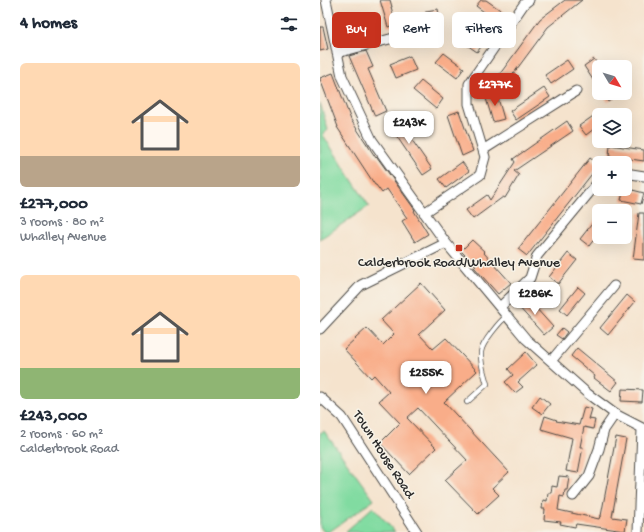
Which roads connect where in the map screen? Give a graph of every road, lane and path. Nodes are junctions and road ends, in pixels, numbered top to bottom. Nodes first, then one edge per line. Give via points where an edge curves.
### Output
1 (326, 0) edge
2 (528, 0) edge
3 (389, 39) edge
4 (337, 53) junction
5 (576, 91) dead end
6 (483, 150) junction
7 (632, 174) edge
8 (644, 176) edge
9 (592, 189) edge
10 (424, 212) junction
11 (446, 243) junction
12 (614, 286) dead end
13 (500, 307) junction
14 (507, 316) junction
15 (320, 329) edge
16 (552, 361) junction
17 (320, 397) edge
18 (467, 402) dead end
19 (615, 414) junction
20 (644, 429) edge
21 (573, 496) dead end
22 (417, 532) edge
23 (638, 532) edge

1 - 4 street
2 - 6 street via 469,84 469,104
3 - 4 street
4 - 10 street via 342,76 372,140
5 - 6 street
6 - 10 street via 485,156 480,174
7 - 8 street
9 - 13 street via 537,256 530,278
10 - 11 street
11 - 13 street
11 - 15 street via 361,285
12 - 16 street
13 - 14 street
14 - 16 street via 526,339
14 - 18 lane via 496,327 481,351 487,384
16 - 19 street via 588,394
17 - 22 street, Town House Road via 342,417
19 - 20 street
19 - 21 street via 604,430 589,476
20 - 23 street

